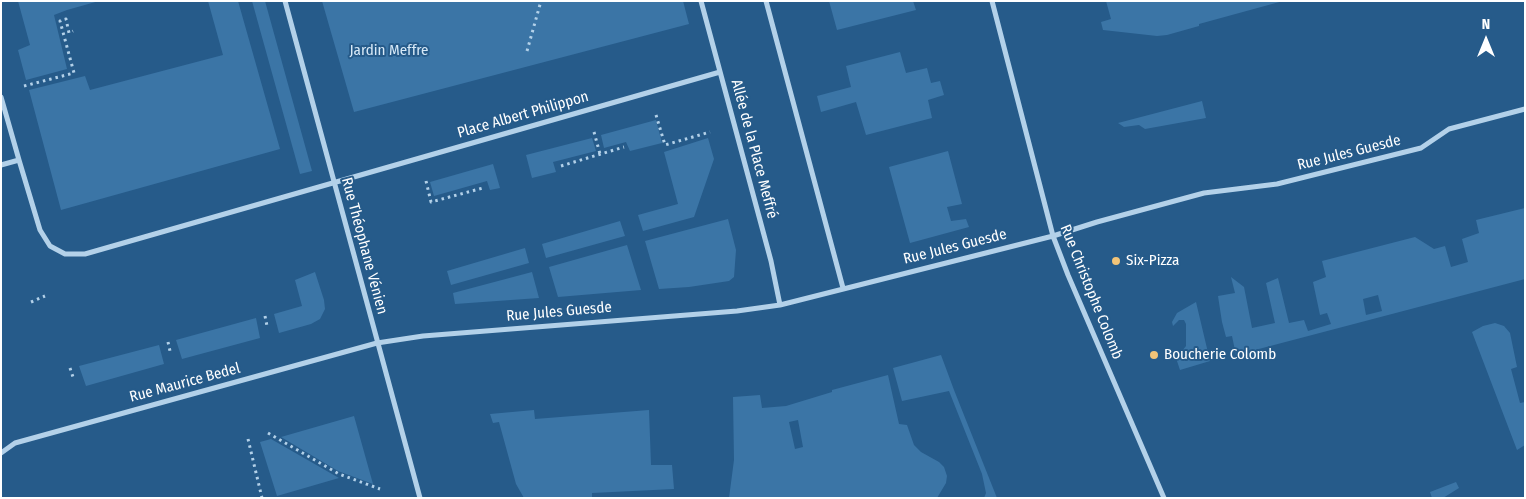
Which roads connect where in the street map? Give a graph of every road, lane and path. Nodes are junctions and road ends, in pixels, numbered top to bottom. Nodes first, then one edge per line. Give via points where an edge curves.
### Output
1 (284, 1) edge
2 (541, 1) edge
3 (701, 1) edge
4 (766, 1) edge
5 (992, 1) edge
6 (73, 31) dead end
7 (527, 52) dead end
8 (720, 72) junction
9 (24, 86) dead end
10 (1, 97) edge
11 (1525, 109) edge
12 (656, 114) dead end
13 (594, 132) dead end
14 (710, 132) dead end
15 (624, 147) dead end
16 (600, 154) junction
17 (19, 160) junction
18 (1, 165) edge
19 (560, 166) dead end
20 (425, 180) dead end
21 (334, 182) junction
22 (483, 188) dead end
23 (1054, 236) junction
24 (843, 288) junction
25 (45, 296) dead end
26 (31, 302) dead end
27 (780, 305) junction
28 (265, 316) dead end
29 (267, 326) dead end
30 (168, 342) dead end
31 (378, 343) junction
32 (170, 352) dead end
33 (70, 368) dead end
34 (73, 377) dead end
35 (268, 433) dead end
36 (248, 439) dead end
37 (1, 454) edge
38 (380, 490) dead end
39 (262, 498) edge
40 (420, 498) edge
41 (1164, 498) edge

1 - 21 street, Rue Théophane Vénien
2 - 7 path
3 - 8 street, Allée de la Place Meffré
4 - 24 street
5 - 23 street, Rue Christophe Colomb
6 - 9 path via 69,33 66,19 60,21 74,73
8 - 21 street, Place Albert Philippon
8 - 27 street, Allée de la Place Meffré
10 - 17 street, Place Albert Philippon
11 - 23 street, Rue Jules Guesde via 1449,129 1420,148 1277,184 1204,193
12 - 14 path via 665,145
13 - 16 path
15 - 16 path
16 - 19 path
17 - 18 street
17 - 21 street, Place Albert Philippon via 40,230 50,246 64,254 85,254
20 - 22 path via 431,202
21 - 31 street, Rue Théophane Vénien
23 - 24 street, Rue Jules Guesde
23 - 41 street, Rue Christophe Colomb
24 - 27 street, Rue Jules Guesde
25 - 26 path
27 - 31 street, Rue Jules Guesde via 423,336
28 - 29 path
30 - 32 path
31 - 37 street, Rue Maurice Bedel via 15,443
31 - 40 street, Rue Théophane Vénien
33 - 34 path
35 - 38 path via 339,474
36 - 39 path

